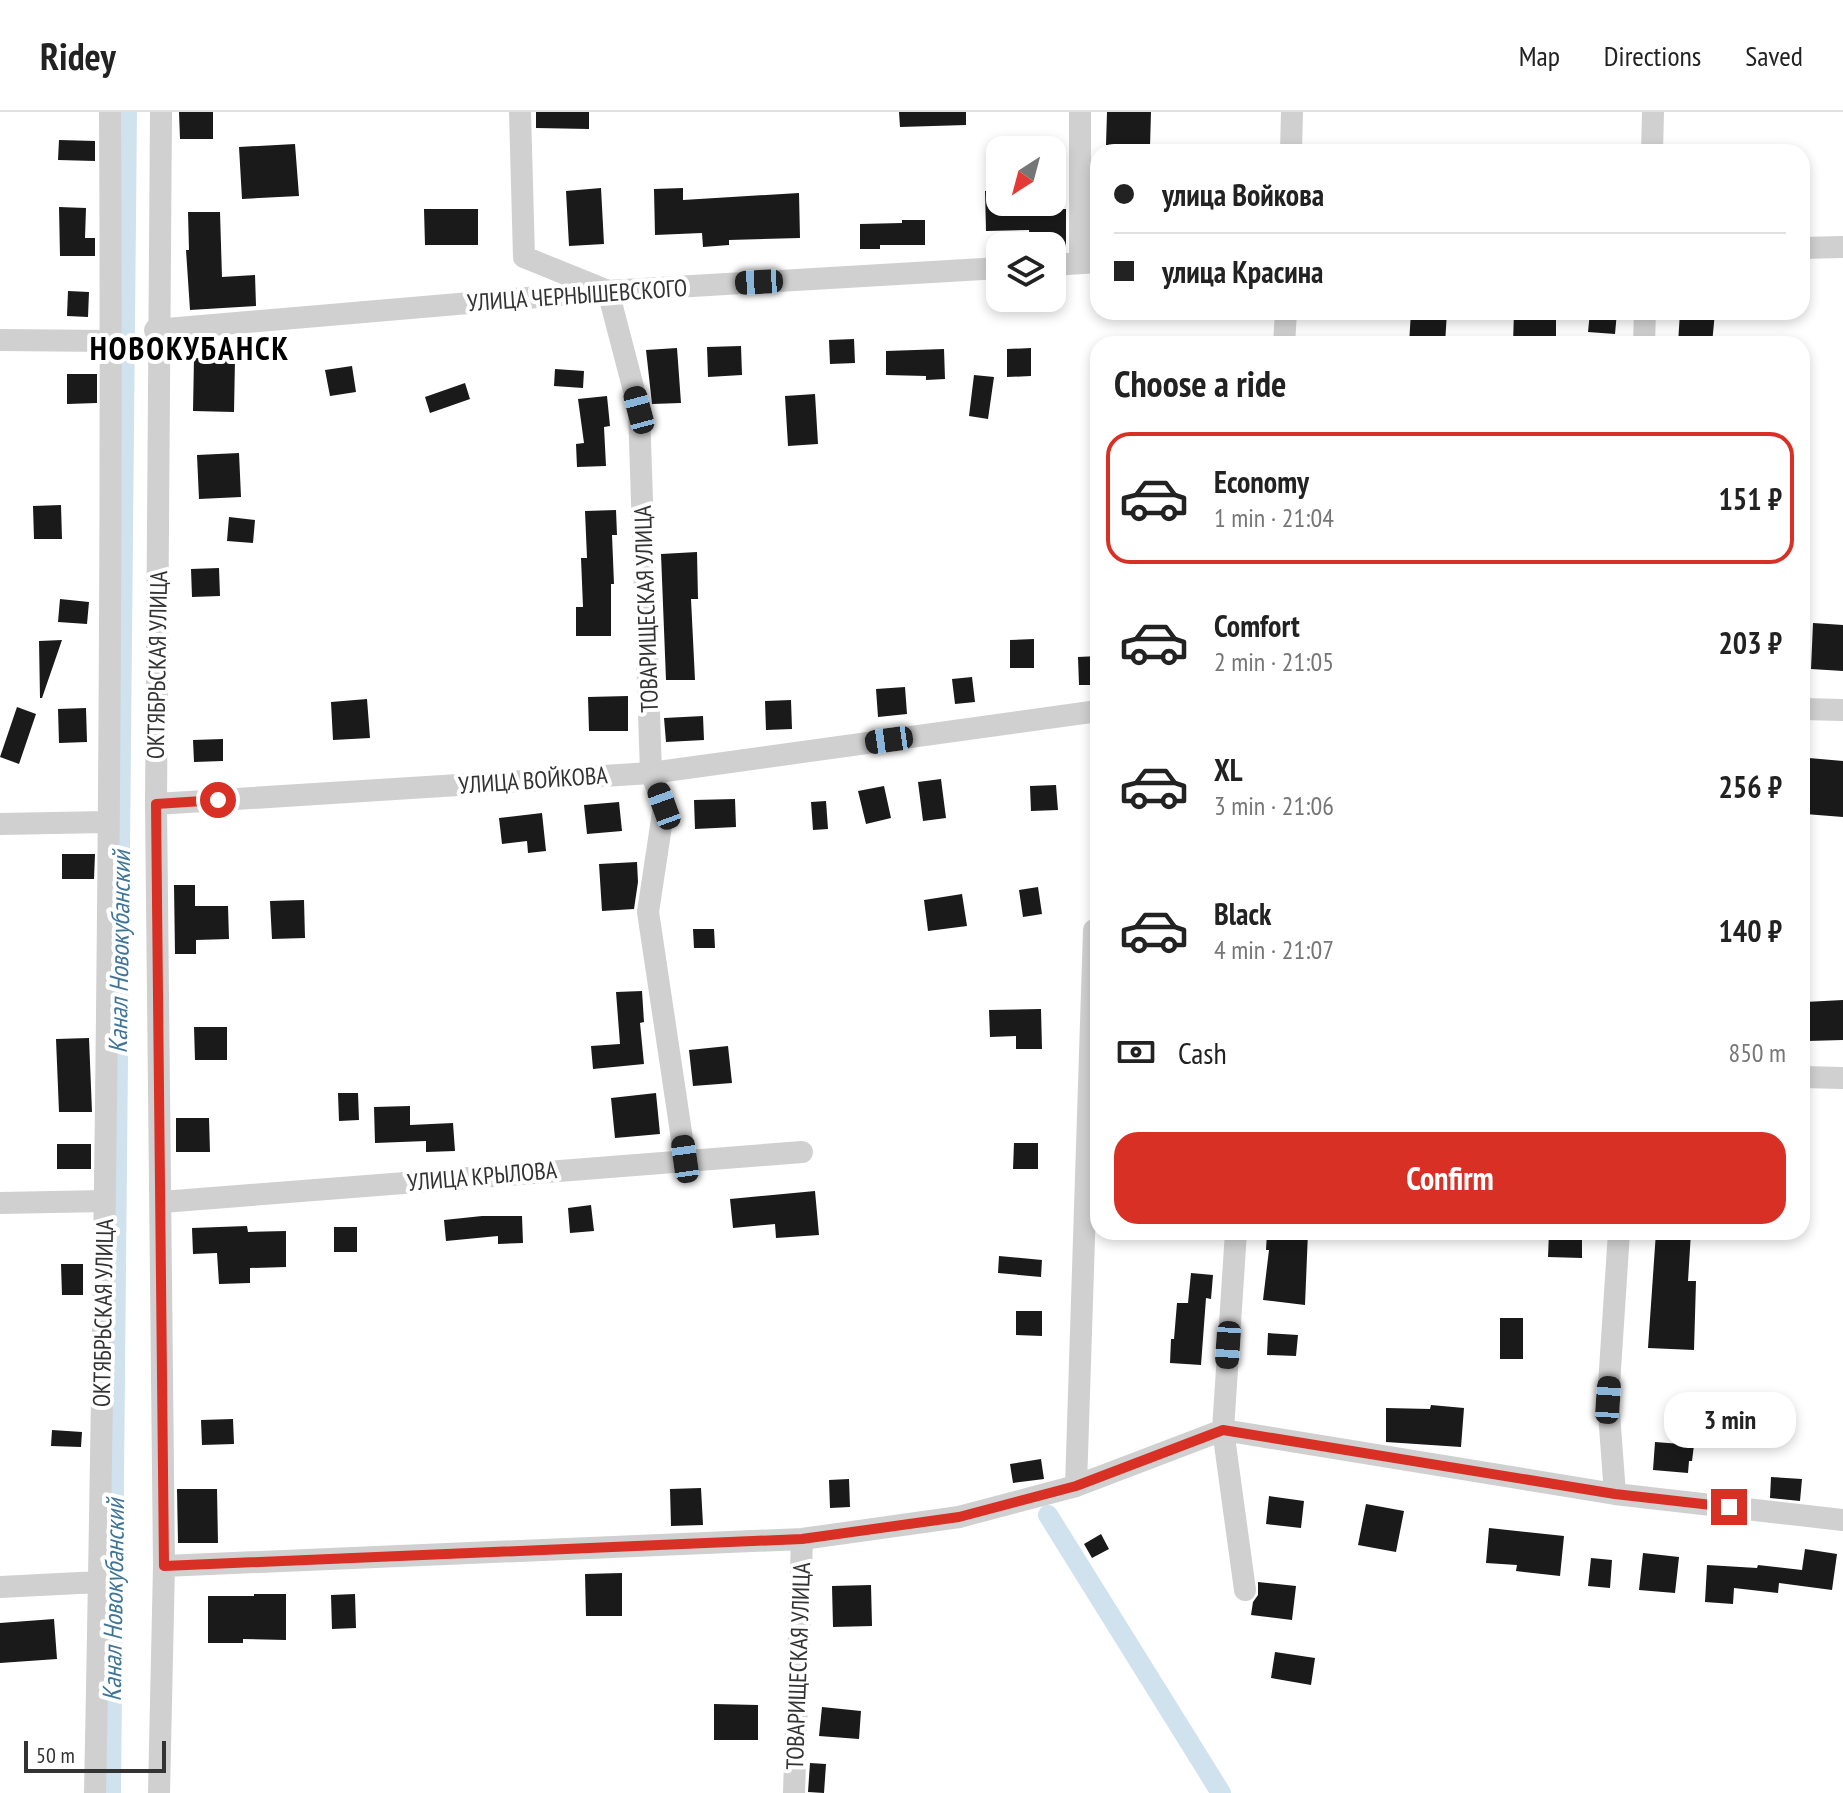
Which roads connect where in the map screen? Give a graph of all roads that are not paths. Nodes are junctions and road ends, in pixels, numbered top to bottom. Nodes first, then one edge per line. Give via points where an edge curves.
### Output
1 (110, 112) edge
2 (161, 112) edge
3 (520, 112) edge
4 (1080, 112) edge
5 (1292, 112) edge
6 (1653, 112) edge
7 (1291, 144) edge
8 (1652, 144) edge
9 (1843, 247) edge
10 (1810, 248) edge
11 (1089, 263) edge
12 (1066, 264) edge
13 (986, 269) edge
14 (608, 291) junction
15 (158, 329) junction
16 (0, 340) edge
17 (111, 341) junction
18 (1810, 709) edge
19 (1843, 710) edge
20 (1090, 712) edge
21 (651, 773) junction
22 (156, 804) junction
23 (107, 822) junction
24 (0, 824) edge
25 (1090, 1054) edge
26 (1810, 1077) edge
27 (1843, 1078) edge
28 (802, 1152) dead end
29 (685, 1159) junction
30 (105, 1201) junction
31 (162, 1202) junction
32 (0, 1203) edge
33 (1235, 1240) edge
34 (1618, 1240) edge
35 (1223, 1430) junction
36 (1076, 1486) junction
37 (1615, 1494) junction
38 (1843, 1520) edge
39 (802, 1539) junction
40 (164, 1566) junction
41 (99, 1582) junction
42 (0, 1587) edge
43 (1245, 1590) dead end
44 (95, 1793) edge
45 (159, 1793) edge
46 (794, 1793) edge

1 - 17 street, ОКТЯБРЬСКАЯ УЛИЦА
2 - 15 street, ОКТЯБРЬСКАЯ УЛИЦА
3 - 14 street via 524,257
4 - 11 street
5 - 7 street
6 - 8 street
9 - 10 street
11 - 12 street
13 - 14 street, УЛИЦА ЧЕРНЫШЕВСКОГО
14 - 15 street, УЛИЦА ЧЕРНЫШЕВСКОГО
14 - 21 street, ТОВАРИЩЕСКАЯ УЛИЦА via 639,410
15 - 22 street, ОКТЯБРЬСКАЯ УЛИЦА
16 - 17 street
17 - 23 street, ОКТЯБРЬСКАЯ УЛИЦА
18 - 19 street
20 - 21 street, УЛИЦА ВОЙКОВА
21 - 22 street, УЛИЦА ВОЙКОВА
21 - 29 street, ТОВАРИЩЕСКАЯ УЛИЦА via 664,806 648,912
22 - 31 street, ОКТЯБРЬСКАЯ УЛИЦА
23 - 24 street
23 - 30 street, ОКТЯБРЬСКАЯ УЛИЦА
25 - 36 street
26 - 27 street
28 - 29 street, УЛИЦА КРЫЛОВА
29 - 31 street, УЛИЦА КРЫЛОВА
30 - 32 street
30 - 41 street, ОКТЯБРЬСКАЯ УЛИЦА
31 - 40 street, ОКТЯБРЬСКАЯ УЛИЦА
33 - 35 street
34 - 37 street via 1608,1400
35 - 36 street
35 - 37 street
35 - 43 street
36 - 39 street via 959,1517
37 - 38 street
39 - 40 street
39 - 46 street, ТОВАРИЩЕСКАЯ УЛИЦА
40 - 45 street, ОКТЯБРЬСКАЯ УЛИЦА
41 - 42 street
41 - 44 street, ОКТЯБРЬСКАЯ УЛИЦА

